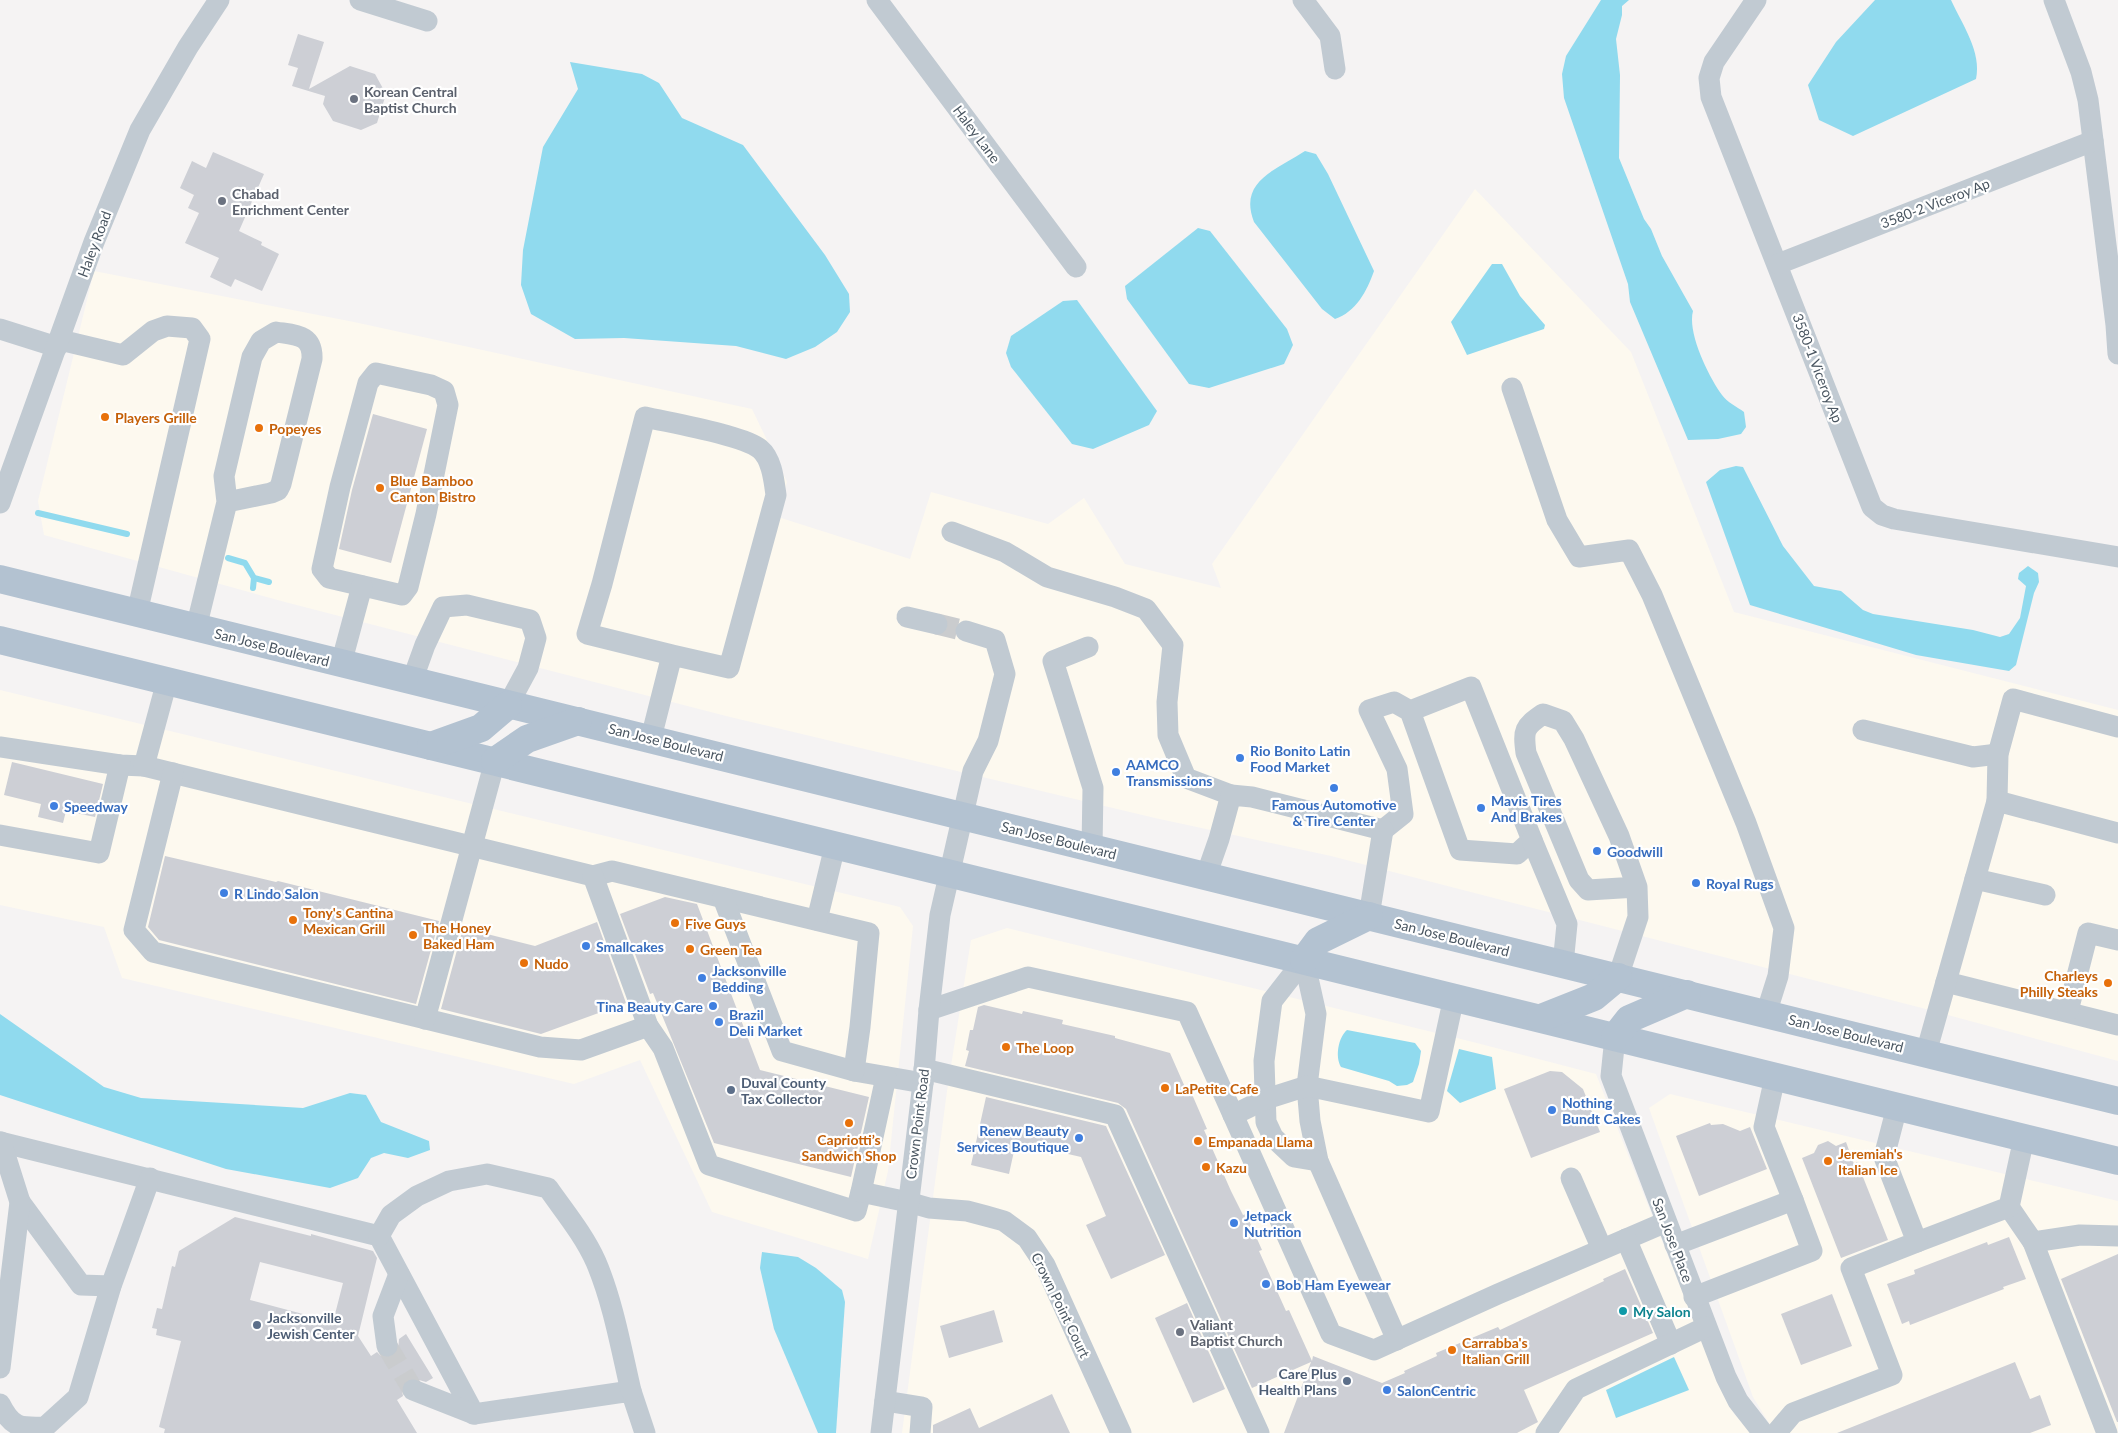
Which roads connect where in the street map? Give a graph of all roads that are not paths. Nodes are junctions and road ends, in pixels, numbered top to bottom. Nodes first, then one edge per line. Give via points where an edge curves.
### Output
1 (219, 0) edge
2 (360, 0) edge
3 (877, 0) edge
4 (1303, 0) edge
5 (1756, 0) edge
6 (2054, 0) edge
7 (427, 20) dead end
8 (1335, 69) dead end
9 (2093, 141) junction
10 (1778, 264) junction
11 (1076, 267) dead end
12 (0, 329) edge
13 (59, 344) junction
14 (2118, 354) edge
15 (1512, 388) dead end
16 (226, 502) junction
17 (0, 503) edge
18 (952, 532) dead end
19 (2118, 557) edge
20 (0, 579) edge
21 (362, 586) junction
22 (137, 613) junction
23 (907, 616) dead end
24 (937, 624) tunnel mouth
25 (196, 628) junction
26 (966, 631) tunnel mouth
27 (0, 640) edge
28 (1088, 647) dead end
29 (672, 655) junction
30 (341, 664) junction
31 (166, 681) junction
32 (412, 681) junction
33 (508, 705) junction
34 (1410, 711) junction
35 (578, 721) junction
36 (2118, 727) edge
37 (1862, 730) dead end
38 (652, 738) junction
39 (431, 746) junction
40 (0, 748) edge
41 (1998, 754) junction
42 (495, 761) junction
43 (120, 765) junction
44 (144, 766) junction
45 (173, 773) junction
46 (1231, 795) junction
47 (1996, 801) junction
48 (962, 816) junction
49 (1384, 830) junction
50 (2118, 833) edge
51 (0, 835) edge
52 (1532, 840) junction
53 (835, 846) junction
54 (471, 847) junction
55 (1092, 848) junction
56 (950, 874) junction
57 (593, 876) junction
58 (1206, 876) junction
59 (1976, 879) junction
60 (1637, 887) junction
61 (2045, 895) dead end
62 (723, 898) junction
63 (1369, 916) junction
64 (817, 920) junction
65 (2118, 940) edge
66 (1304, 960) junction
67 (1563, 964) junction
68 (1618, 977) junction
69 (1946, 982) junction
70 (1687, 994) junction
71 (1454, 997) junction
72 (929, 1010) junction
73 (2068, 1011) junction
74 (1766, 1014) junction
75 (1541, 1018) junction
76 (426, 1019) junction
77 (2118, 1025) edge
78 (648, 1026) junction
79 (1615, 1037) junction
80 (1926, 1053) junction
81 (854, 1071) junction
82 (923, 1076) junction
83 (886, 1077) junction
84 (1775, 1077) junction
85 (1307, 1086) junction
86 (1266, 1099) junction
87 (2118, 1101) edge
88 (1897, 1107) junction
89 (1233, 1115) junction
90 (2024, 1138) junction
91 (1, 1142) edge
92 (1318, 1161) junction
93 (2118, 1161) edge
94 (150, 1178) junction
95 (1571, 1178) dead end
96 (861, 1192) junction
97 (1792, 1200) junction
98 (20, 1202) junction
99 (908, 1202) junction
100 (2009, 1206) junction
101 (1666, 1222) junction
102 (379, 1236) junction
103 (2118, 1236) edge
104 (1626, 1240) junction
105 (1917, 1242) junction
106 (2033, 1242) junction
107 (1675, 1245) junction
108 (1602, 1250) junction
109 (399, 1274) junction
110 (111, 1286) junction
111 (1694, 1297) junction
112 (1706, 1327) junction
113 (1397, 1340) junction
114 (1671, 1344) junction
115 (387, 1346) tunnel mouth
116 (0, 1368) edge
117 (413, 1390) tunnel mouth
118 (631, 1391) junction
119 (885, 1401) junction
120 (0, 1404) edge
121 (474, 1414) junction
122 (645, 1433) edge
123 (882, 1433) edge
124 (920, 1433) edge
125 (1121, 1433) edge
126 (1259, 1433) edge
127 (1546, 1433) edge
128 (1763, 1433) edge
129 (1776, 1433) edge
130 (2107, 1433) edge

1 - 13 street, Haley Road via 140,130 94,242
2 - 7 street
3 - 11 street, Haley Lane
4 - 8 street via 1330,36
5 - 10 street, 3580-1 Viceroy Ap via 1714,62 1709,78 1711,97
6 - 9 street via 2081,72
9 - 10 street, 3580-2 Viceroy Ap
9 - 14 street
10 - 19 street, 3580-1 Viceroy Ap via 1872,506 1882,515
12 - 13 street
13 - 17 street, Haley Road
13 - 22 street via 123,355 153,331 167,326 192,328 200,339
15 - 74 street via 1556,520 1579,558 1629,550 1652,595 1746,823 1784,928 1778,976
16 - 16 street via 271,493 281,484 312,359 312,350 301,336 276,332 256,348 224,476
16 - 25 street
18 - 46 street via 1005,552 1047,577 1146,609 1173,645 1167,702 1168,735 1186,778
20 - 22 main road, San Jose Boulevard
21 - 21 street via 402,595 408,587 448,404 444,391 431,385 376,373 368,382 322,569 330,578
21 - 30 street
22 - 25 main road, San Jose Boulevard
23 - 24 street
25 - 30 main road, San Jose Boulevard
26 - 48 street, Crown Point Road via 995,640 1005,674 988,742 973,771
27 - 31 main road
28 - 55 street via 1053,661 1093,788
29 - 29 street via 729,668 776,495 773,472 761,450 738,439 645,417 587,634
29 - 38 street
30 - 32 main road, San Jose Boulevard
31 - 39 main road
31 - 44 street
32 - 33 main road, San Jose Boulevard
32 - 33 street via 443,607 467,605 530,620 536,638 528,668
33 - 35 main road, San Jose Boulevard
33 - 39 main road via 481,728
34 - 49 street via 1394,702 1369,710 1396,769 1403,814
34 - 52 street via 1460,850 1517,854
34 - 52 street via 1471,687
35 - 38 main road, San Jose Boulevard
35 - 42 main road via 527,740
36 - 41 street via 2013,699
37 - 41 street via 1973,757
38 - 48 main road, San Jose Boulevard
39 - 42 main road
40 - 43 street
41 - 47 street
42 - 53 main road
42 - 54 street
43 - 44 street
43 - 51 street via 99,853
44 - 45 street
45 - 54 street
45 - 76 street via 134,930 153,952
46 - 49 street via 1252,797
46 - 58 street
47 - 50 street
47 - 59 street
48 - 55 main road, San Jose Boulevard
48 - 56 street, Crown Point Road
49 - 63 street
52 - 67 street via 1567,924
53 - 56 main road
53 - 64 street
54 - 57 street
54 - 76 street
55 - 58 main road, San Jose Boulevard
56 - 66 main road
56 - 72 street, Crown Point Road via 940,915
57 - 62 street via 612,870
57 - 78 street
58 - 63 main road, San Jose Boulevard
59 - 61 street
59 - 69 street
60 - 60 street via 1619,836 1574,739 1563,721 1544,714 1527,726 1524,735 1526,753 1579,880 1588,890
60 - 68 street via 1638,917
62 - 64 street
62 - 81 street via 782,1051
63 - 66 main road via 1318,941
63 - 67 main road, San Jose Boulevard
64 - 81 street via 869,933
65 - 73 street via 2088,933
66 - 71 main road
66 - 85 street via 1316,1014
66 - 86 street via 1272,1001 1264,1061
67 - 68 main road, San Jose Boulevard
68 - 70 main road, San Jose Boulevard
68 - 75 main road via 1594,996
69 - 73 street
69 - 80 street
70 - 74 main road, San Jose Boulevard
70 - 79 main road via 1629,1019
71 - 75 main road
71 - 85 street via 1429,1112
72 - 82 street, Crown Point Road
72 - 89 street via 1028,977 1187,1012
73 - 77 street
74 - 80 main road, San Jose Boulevard
75 - 79 main road
76 - 78 street via 540,1047 582,1050
78 - 96 street via 663,1048 708,1165 856,1211
79 - 84 main road
79 - 101 street, San Jose Place via 1611,1076
80 - 87 main road, San Jose Boulevard
81 - 83 street
82 - 83 street
82 - 99 street, Crown Point Road
82 - 126 street via 1115,1115
83 - 96 street
84 - 88 main road
84 - 97 street via 1764,1128
85 - 86 street
85 - 92 street
86 - 89 street
86 - 92 street via 1266,1122 1273,1137 1294,1157
88 - 90 main road
88 - 105 street via 1884,1157
89 - 113 street via 1331,1334 1374,1350
90 - 93 main road
90 - 100 street
91 - 94 street
91 - 98 street
92 - 113 street
94 - 102 street
94 - 110 street
95 - 108 street
96 - 99 street, Crown Point Court
97 - 107 street
97 - 111 street via 1812,1251
98 - 110 street via 81,1285
98 - 116 street
99 - 119 street, Crown Point Road
99 - 125 street, Crown Point Court via 986,1216 1004,1222 1027,1238 1045,1265
100 - 105 street
100 - 106 street
101 - 104 street
101 - 107 street, San Jose Place
102 - 109 street
102 - 118 street via 392,1216 417,1196 449,1181 487,1174 548,1188 596,1262
103 - 106 street via 2080,1235
104 - 108 street
104 - 114 street
105 - 129 street via 1851,1268 1892,1375 1793,1413
106 - 130 street
107 - 111 street, San Jose Place
108 - 113 street
109 - 115 street via 383,1316
109 - 121 street
110 - 120 street via 78,1397 45,1427 23,1428 7,1419
111 - 112 street, San Jose Place
112 - 114 street
112 - 128 street, San Jose Place via 1738,1401
114 - 127 street via 1576,1389
117 - 121 street
118 - 121 street
118 - 122 street
119 - 123 street, Crown Point Road
119 - 124 street via 922,1407

